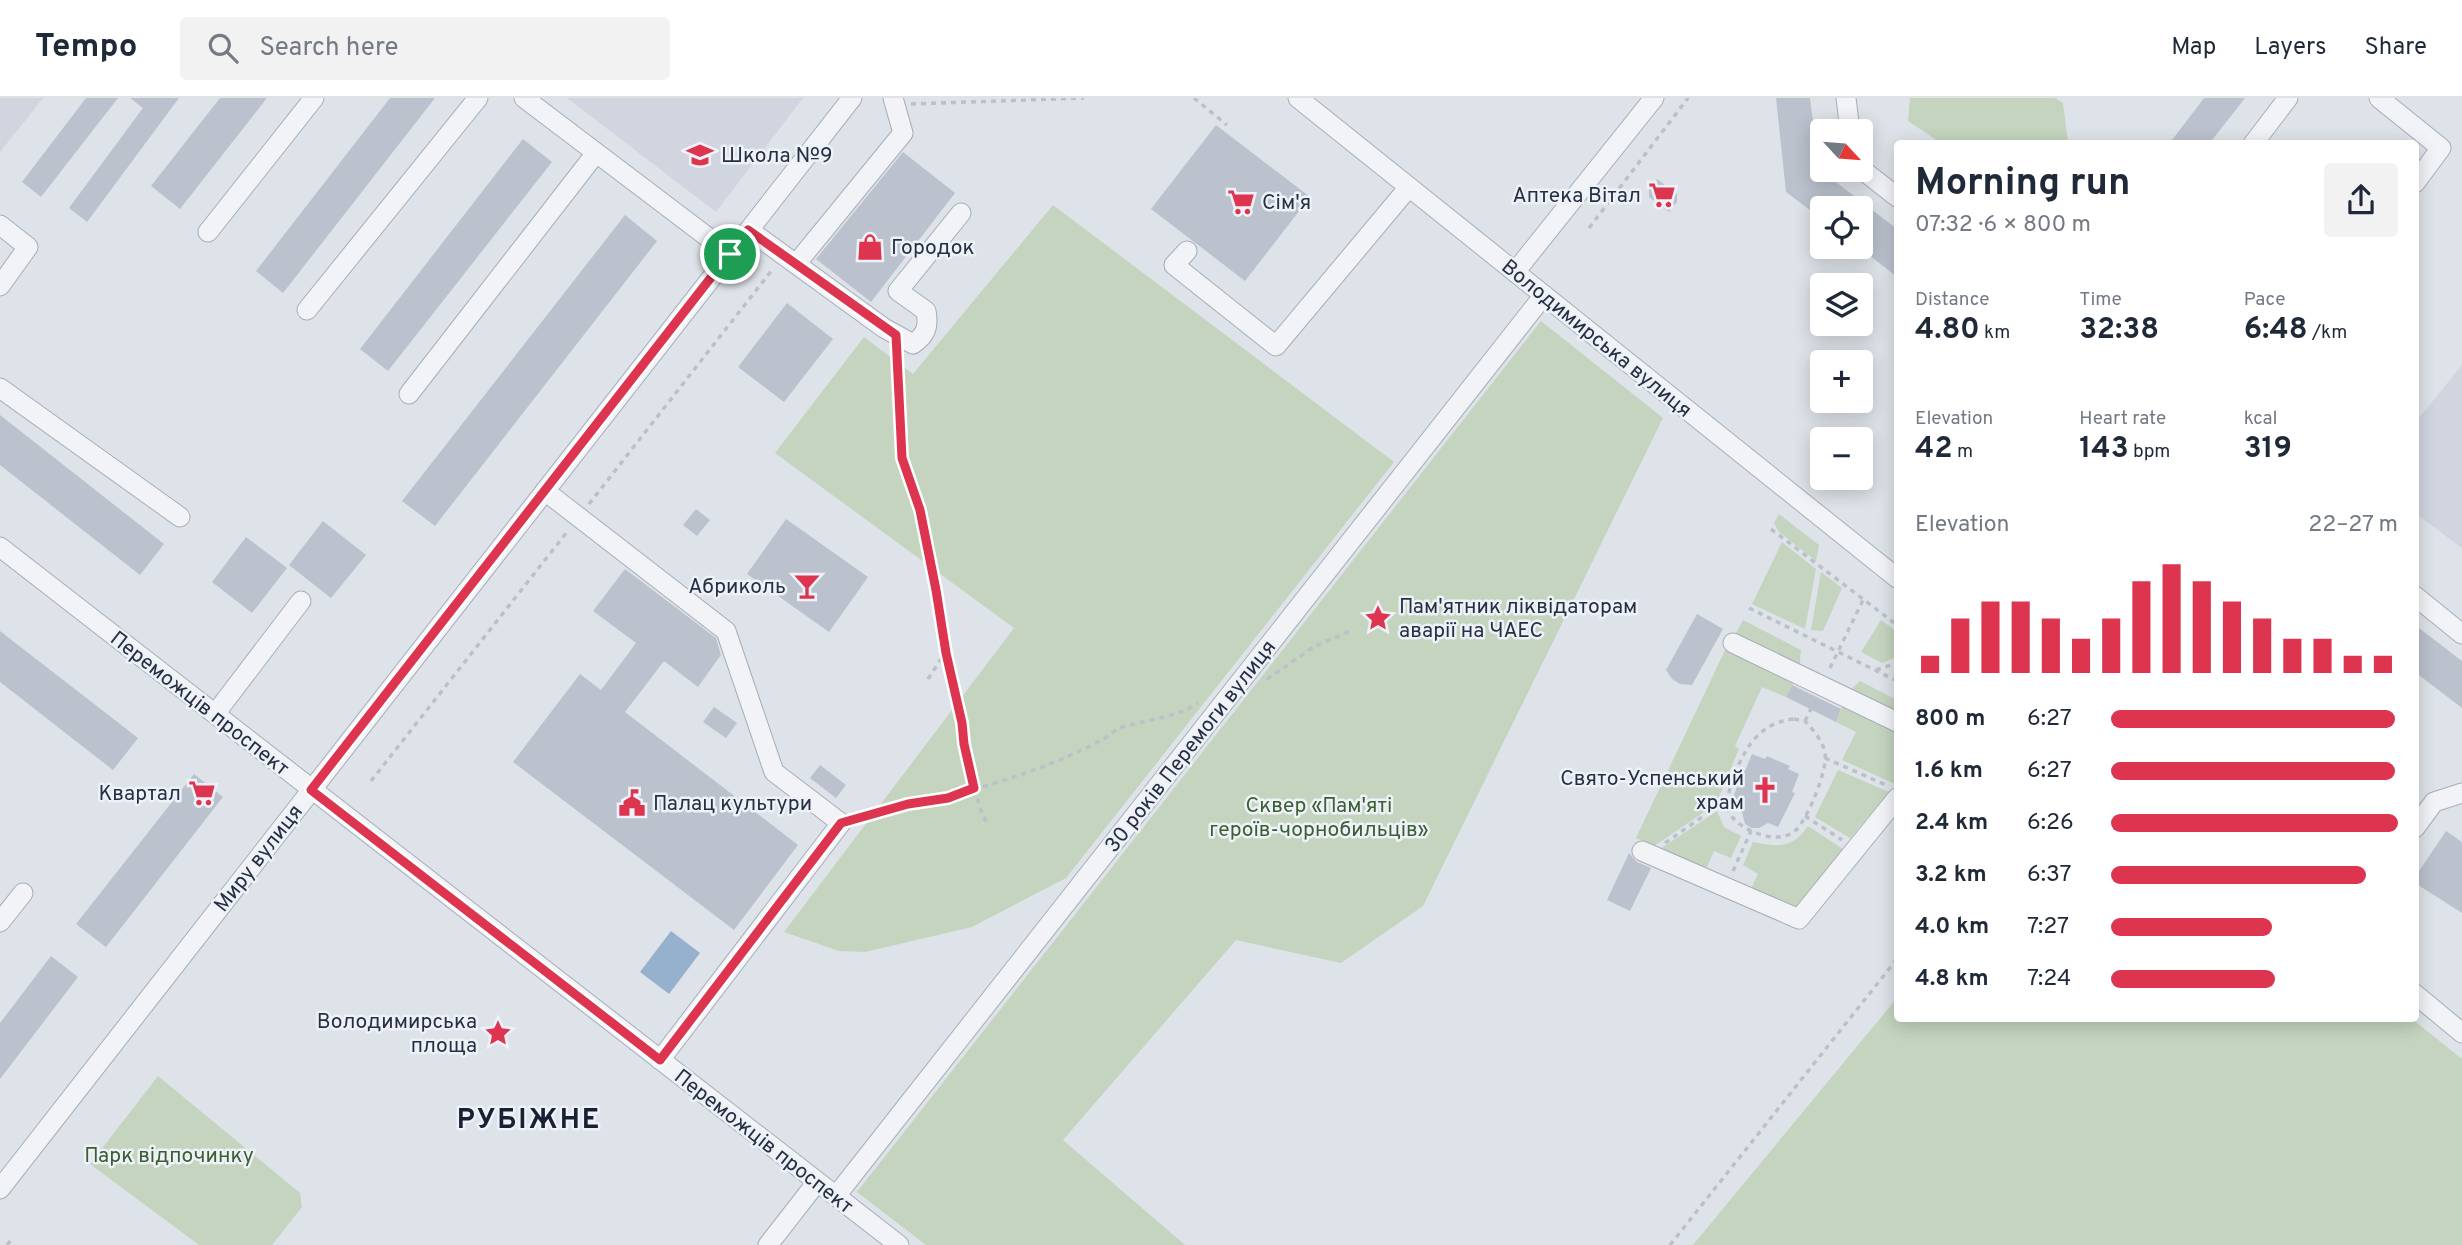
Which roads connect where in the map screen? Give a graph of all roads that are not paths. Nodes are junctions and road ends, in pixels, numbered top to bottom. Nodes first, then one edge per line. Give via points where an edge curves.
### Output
1 (314, 98) edge
2 (478, 98) edge
3 (524, 98) edge
4 (852, 98) edge
5 (1298, 98) edge
6 (1654, 98) edge
7 (1846, 98) edge
8 (2288, 98) edge
9 (2379, 98) edge
10 (895, 105) edge
11 (1849, 119) edge
12 (2256, 140) edge
13 (596, 153) junction
14 (1873, 178) edge
15 (2419, 178) edge
16 (1409, 187) junction
17 (1894, 195) edge
18 (961, 213) dead end
19 (0, 225) edge
20 (748, 230) junction
21 (208, 232) dead end
22 (1187, 251) dead end
23 (730, 254) junction
24 (790, 260) junction
25 (1515, 272) junction
26 (0, 286) edge
27 (1544, 295) junction
28 (307, 310) dead end
29 (0, 388) edge
30 (409, 394) dead end
31 (545, 491) junction
32 (180, 517) dead end
33 (0, 547) edge
34 (1894, 576) edge
35 (2419, 599) edge
36 (301, 601) dead end
37 (2462, 634) edge
38 (1733, 643) dead end
39 (215, 714) junction
40 (1894, 721) edge
41 (311, 790) junction
42 (2462, 793) edge
43 (1894, 802) edge
44 (2419, 823) edge
45 (1645, 852) road end
46 (23, 893) dead end
47 (0, 922) edge
48 (2419, 997) edge
49 (2462, 1033) edge
50 (660, 1060) junction
51 (817, 1182) junction
52 (0, 1189) edge
53 (836, 1196) junction
54 (768, 1245) edge
55 (899, 1245) edge

1 - 21 street
2 - 28 street
3 - 13 street
4 - 20 street, Миру вулиця
5 - 16 street, Володимирська вулиця
6 - 25 street
7 - 11 street
8 - 12 street
9 - 15 street via 2441,148
10 - 24 street via 903,133
13 - 23 street
13 - 30 street
14 - 17 street
16 - 22 street via 1276,346 1174,265
16 - 25 street, Володимирська вулиця
18 - 24 street via 898,290 926,311 924,337 913,344
19 - 26 street via 28,247
20 - 23 street, Миру вулиця
20 - 24 street
23 - 31 street, Миру вулиця
25 - 27 street, Володимирська вулиця
27 - 34 street, Володимирська вулиця
27 - 53 street, 30 років Перемоги вулиця
29 - 32 street
31 - 41 street, Миру вулиця
31 - 50 street via 726,631 774,772 841,823
33 - 39 street, Переможців проспект
35 - 37 street
36 - 39 street
38 - 40 street
39 - 41 street, Переможців проспект
41 - 50 street, Переможців проспект
41 - 52 street, Миру вулиця
42 - 44 street via 2434,802
43 - 45 street via 1799,919
46 - 47 street
48 - 49 street
50 - 51 street, Переможців проспект
51 - 53 street, Переможців проспект
51 - 54 street
53 - 55 street, Переможців проспект

